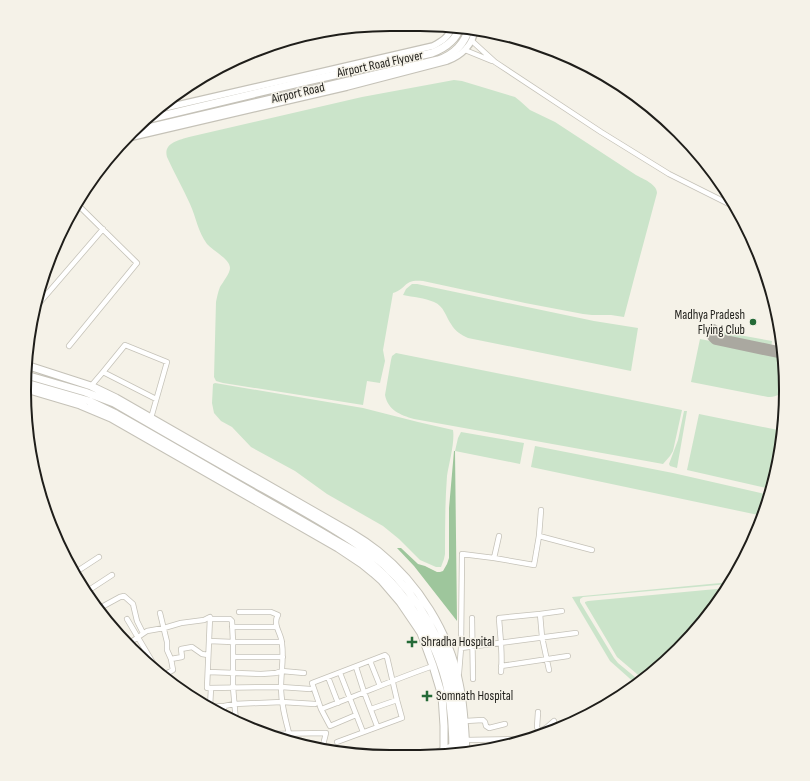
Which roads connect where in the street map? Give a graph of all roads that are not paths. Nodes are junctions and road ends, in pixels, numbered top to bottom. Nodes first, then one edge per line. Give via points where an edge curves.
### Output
1 (450, 33) edge
2 (457, 33) edge
3 (467, 34) edge
4 (473, 35) edge
5 (472, 41) junction
6 (461, 49) junction
7 (495, 62) junction
8 (170, 107) edge
9 (157, 117) edge
10 (143, 129) edge
11 (136, 136) edge
12 (725, 202) edge
13 (81, 208) edge
14 (103, 229) junction
15 (43, 299) edge
16 (69, 346) dead end
17 (32, 367) edge
18 (103, 372) junction
19 (32, 377) edge
20 (31, 385) edge
21 (91, 386) junction
22 (31, 390) edge
23 (156, 399) junction
24 (149, 419) junction
25 (132, 426) junction
26 (541, 510) dead end
27 (499, 536) dead end
28 (539, 536) junction
29 (592, 550) dead end
30 (99, 557) dead end
31 (494, 558) junction
32 (79, 570) edge
33 (112, 575) dead end
34 (91, 589) edge
35 (103, 606) edge
36 (562, 611) dead end
37 (239, 612) dead end
38 (160, 613) dead end
39 (540, 614) junction
40 (472, 618) dead end
41 (127, 619) dead end
42 (210, 619) junction
43 (232, 627) junction
44 (277, 627) junction
45 (164, 628) junction
46 (143, 633) junction
47 (576, 633) dead end
48 (137, 637) junction
49 (542, 637) junction
50 (133, 641) edge
51 (209, 641) junction
52 (233, 642) junction
53 (282, 642) junction
54 (501, 644) junction
55 (473, 647) junction
56 (461, 648) junction
57 (208, 655) junction
58 (568, 656) dead end
59 (149, 657) edge
60 (233, 657) junction
61 (283, 657) junction
62 (171, 659) junction
63 (547, 660) junction
64 (370, 661) junction
65 (433, 666) junction
66 (501, 666) junction
67 (356, 667) junction
68 (549, 670) dead end
69 (282, 671) junction
70 (208, 672) junction
71 (500, 672) dead end
72 (168, 673) edge
73 (232, 673) junction
74 (304, 673) dead end
75 (340, 673) junction
76 (458, 676) junction
77 (328, 677) junction
78 (473, 678) dead end
79 (392, 681) junction
80 (380, 686) junction
81 (233, 687) junction
82 (281, 687) junction
83 (211, 688) junction
84 (310, 689) dead end
85 (364, 692) junction
86 (350, 698) junction
87 (397, 700) junction
88 (211, 702) edge
89 (282, 702) junction
90 (338, 703) junction
91 (234, 704) junction
92 (315, 704) dead end
93 (219, 706) edge
94 (224, 706) junction
95 (224, 709) edge
96 (321, 709) junction
97 (371, 709) junction
98 (538, 712) dead end
99 (235, 715) edge
100 (356, 715) junction
101 (465, 721) junction
102 (554, 721) dead end
103 (505, 724) dead end
104 (377, 726) junction
105 (548, 726) edge
106 (538, 730) edge
107 (363, 732) junction
108 (282, 733) edge
109 (289, 733) junction
110 (503, 740) edge
111 (337, 742) dead end
112 (459, 742) junction
113 (323, 743) edge
114 (462, 747) edge
115 (449, 748) edge
116 (456, 748) edge
117 (459, 748) edge
118 (444, 749) edge

1 - 8 street via 433,46
2 - 9 main road, Airport Road Flyover via 442,50 432,53
3 - 6 main road
4 - 5 street
5 - 6 street
5 - 7 street
6 - 7 street
6 - 10 main road, Airport Road via 438,60
6 - 11 street via 454,58 447,61
7 - 12 street via 669,174
13 - 14 street
14 - 15 street
14 - 16 street via 137,262
17 - 21 main road
18 - 21 street
18 - 23 street
18 - 23 street via 125,344 167,362
19 - 24 main road via 85,392
20 - 25 main road via 84,400 116,414
21 - 24 main road
22 - 25 main road via 80,405
23 - 24 street
24 - 76 main road via 345,528 378,550 398,568 433,615 450,651
24 - 112 main road via 320,521 384,564 415,600 438,641 454,689
25 - 65 main road via 338,548 373,573 400,602 417,627
25 - 112 main road via 361,556 377,569 416,614 429,638 448,691 452,723
26 - 28 street
27 - 31 street
28 - 29 street
28 - 31 street via 534,565
30 - 32 street
31 - 56 street via 462,554
33 - 34 street
35 - 46 street via 124,596 133,604
36 - 39 street
37 - 44 street via 273,613 278,615
38 - 45 street
39 - 49 street
39 - 54 street via 499,618
40 - 55 street
41 - 48 street
42 - 43 street via 231,619
42 - 45 street
42 - 51 street
43 - 44 street
43 - 52 street
44 - 53 street
45 - 46 street
45 - 62 street
46 - 48 street
47 - 49 street
48 - 50 street
48 - 59 street
49 - 54 street
49 - 63 street
51 - 52 street
51 - 57 street
52 - 53 street
52 - 60 street
53 - 61 street
54 - 55 street
54 - 66 street
55 - 56 street
55 - 78 street
56 - 76 street
57 - 62 street via 192,647 181,649 182,657
57 - 70 street
58 - 63 street
60 - 61 street
60 - 73 street
61 - 69 street
62 - 72 street via 173,670
63 - 66 street
63 - 68 street
64 - 67 street
64 - 79 street via 385,655
64 - 80 street
65 - 79 street
65 - 118 main road via 443,702
66 - 71 street
67 - 75 street
67 - 85 street
69 - 73 street via 261,674
69 - 74 street
69 - 82 street
70 - 73 street
70 - 83 street via 207,688
73 - 81 street
75 - 77 street
75 - 86 street
76 - 101 main road
77 - 90 street
77 - 96 street via 312,683
79 - 80 street
79 - 87 street
80 - 85 street
81 - 82 street
81 - 83 street
81 - 91 street
82 - 84 street
82 - 89 street
83 - 88 street
85 - 86 street
85 - 97 street
86 - 90 street
86 - 100 street
87 - 97 street
87 - 104 street via 402,718
89 - 91 street
89 - 92 street
89 - 109 street
90 - 96 street
91 - 94 street
91 - 99 street
93 - 94 street
94 - 95 street
96 - 100 street via 330,726
97 - 104 street
98 - 106 street via 536,724
100 - 107 street
101 - 103 street via 483,720 489,728
101 - 112 main road
102 - 105 street
104 - 107 street
107 - 111 street
108 - 109 street
109 - 113 street via 326,733
110 - 112 street
112 - 114 main road
112 - 115 street
112 - 116 main road
112 - 117 main road

